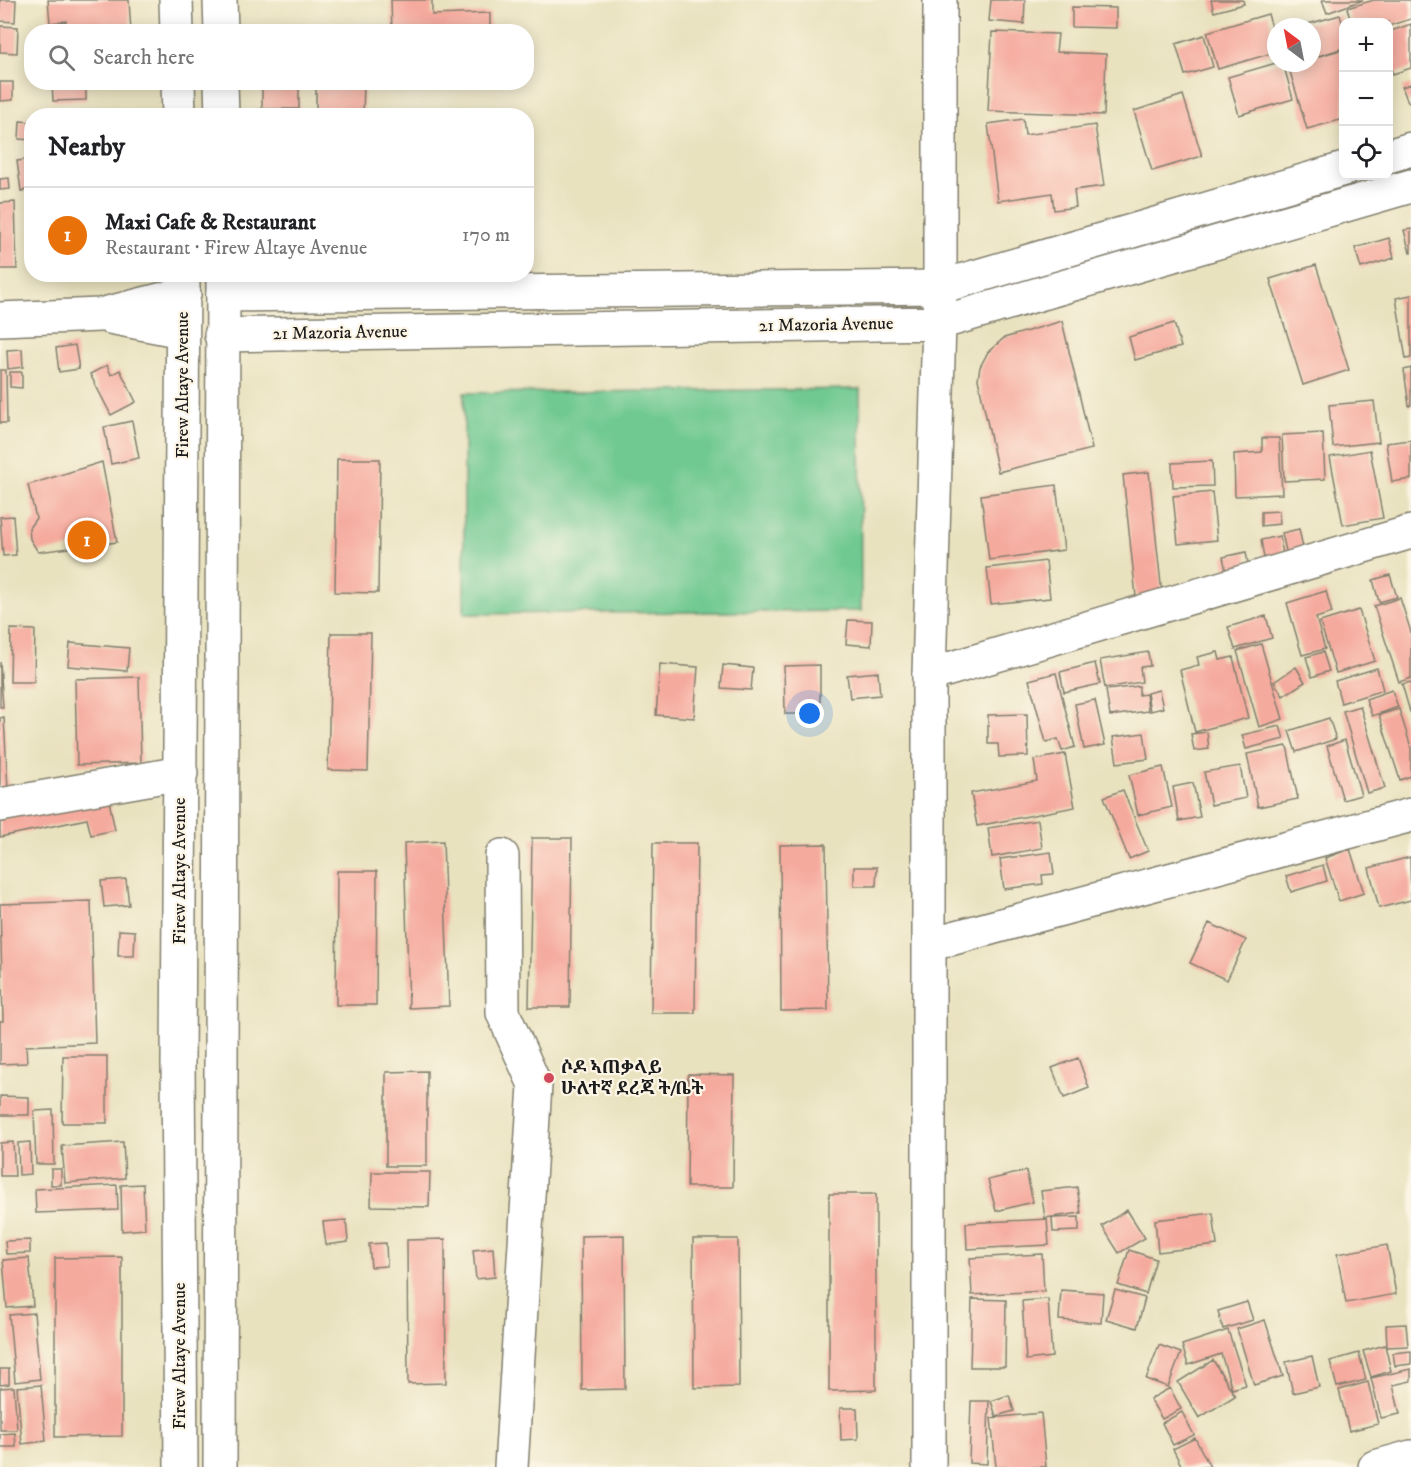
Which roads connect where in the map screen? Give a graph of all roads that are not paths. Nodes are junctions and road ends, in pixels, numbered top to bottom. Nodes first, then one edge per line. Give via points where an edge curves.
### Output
1 (176, 0) edge
2 (220, 0) edge
3 (940, 0) edge
4 (177, 24) edge
5 (221, 24) edge
6 (178, 90) edge
7 (221, 90) edge
8 (179, 108) edge
9 (222, 108) edge
10 (1411, 150) edge
11 (1393, 155) edge
12 (1339, 170) edge
13 (1411, 186) edge
14 (183, 284) edge
15 (223, 285) edge
16 (940, 287) junction
17 (100, 315) junction
18 (0, 319) edge
19 (939, 323) junction
20 (182, 331) junction
21 (221, 335) junction
22 (1411, 532) edge
23 (929, 675) junction
24 (221, 771) junction
25 (181, 773) junction
26 (0, 805) edge
27 (1411, 815) edge
28 (502, 856) dead end
29 (931, 944) junction
30 (1411, 1457) edge
31 (181, 1467) edge
32 (220, 1467) edge
33 (511, 1467) edge
34 (929, 1467) edge
35 (1375, 1467) edge

1 - 4 main road
2 - 5 main road
3 - 16 main road
6 - 8 main road
7 - 9 main road
10 - 11 main road
12 - 16 main road, 21 Mazoria Avenue
13 - 19 main road, 21 Mazoria Avenue
14 - 15 main road, 21 Mazoria Avenue
14 - 17 main road
14 - 20 main road, Firew Altaye Avenue
15 - 16 main road, 21 Mazoria Avenue
15 - 21 main road
16 - 19 main road
17 - 18 main road
17 - 20 main road
19 - 21 main road, 21 Mazoria Avenue
19 - 23 main road
20 - 21 main road, 21 Mazoria Avenue
20 - 25 main road, Firew Altaye Avenue
21 - 24 main road
22 - 23 main road
23 - 29 main road
24 - 25 main road
24 - 32 main road
25 - 26 main road
25 - 31 main road, Firew Altaye Avenue via 178,1086
27 - 29 main road
28 - 33 main road via 503,1012 535,1085
29 - 34 main road
30 - 35 main road

